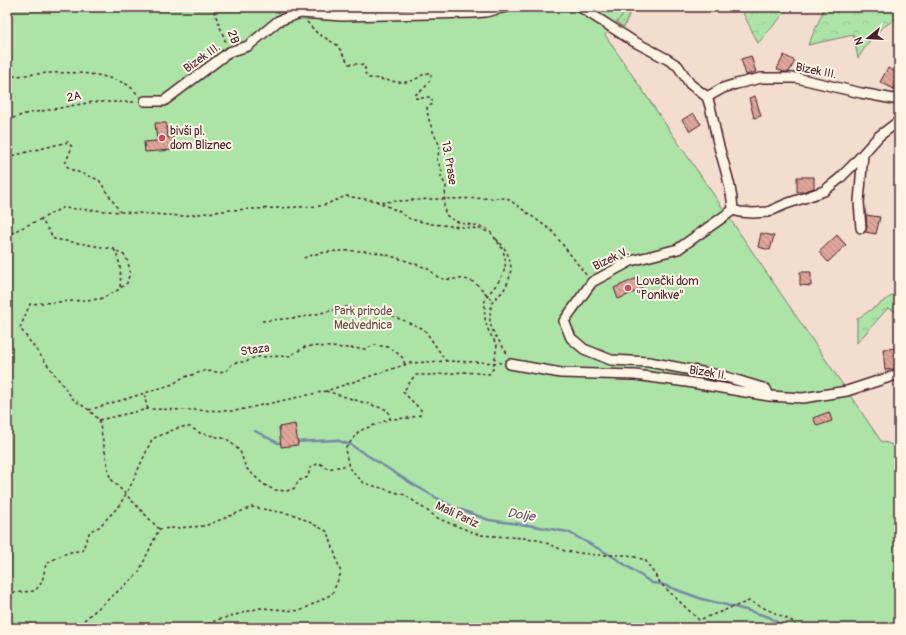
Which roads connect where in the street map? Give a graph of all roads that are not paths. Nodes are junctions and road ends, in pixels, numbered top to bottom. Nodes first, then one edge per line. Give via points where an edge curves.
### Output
1 (507, 7) edge
2 (580, 7) edge
3 (707, 97) junction
4 (899, 100) edge
5 (145, 101) road end
6 (899, 121) edge
7 (863, 154) junction
8 (733, 210) junction
9 (861, 228) dead end
10 (510, 364) road end
11 (899, 374) edge
12 (770, 396) junction

1 - 5 street, Bizek III. via 473,13 342,16 300,13 278,21 248,46 229,52 164,101
2 - 3 street via 633,41 667,58 678,66 690,84
3 - 4 street, Bizek III. via 723,88 761,78 797,78
3 - 8 street via 728,177
6 - 7 street via 879,136
7 - 8 street via 839,180 824,191 768,212
7 - 9 street via 859,202
8 - 12 street, Bizek V. via 678,249 631,261 592,282 564,321 571,338 584,349 611,360 649,362 723,376 766,389
10 - 12 street, Bizek II. via 561,373 635,375
11 - 12 street, Bizek II. via 847,391 803,398

